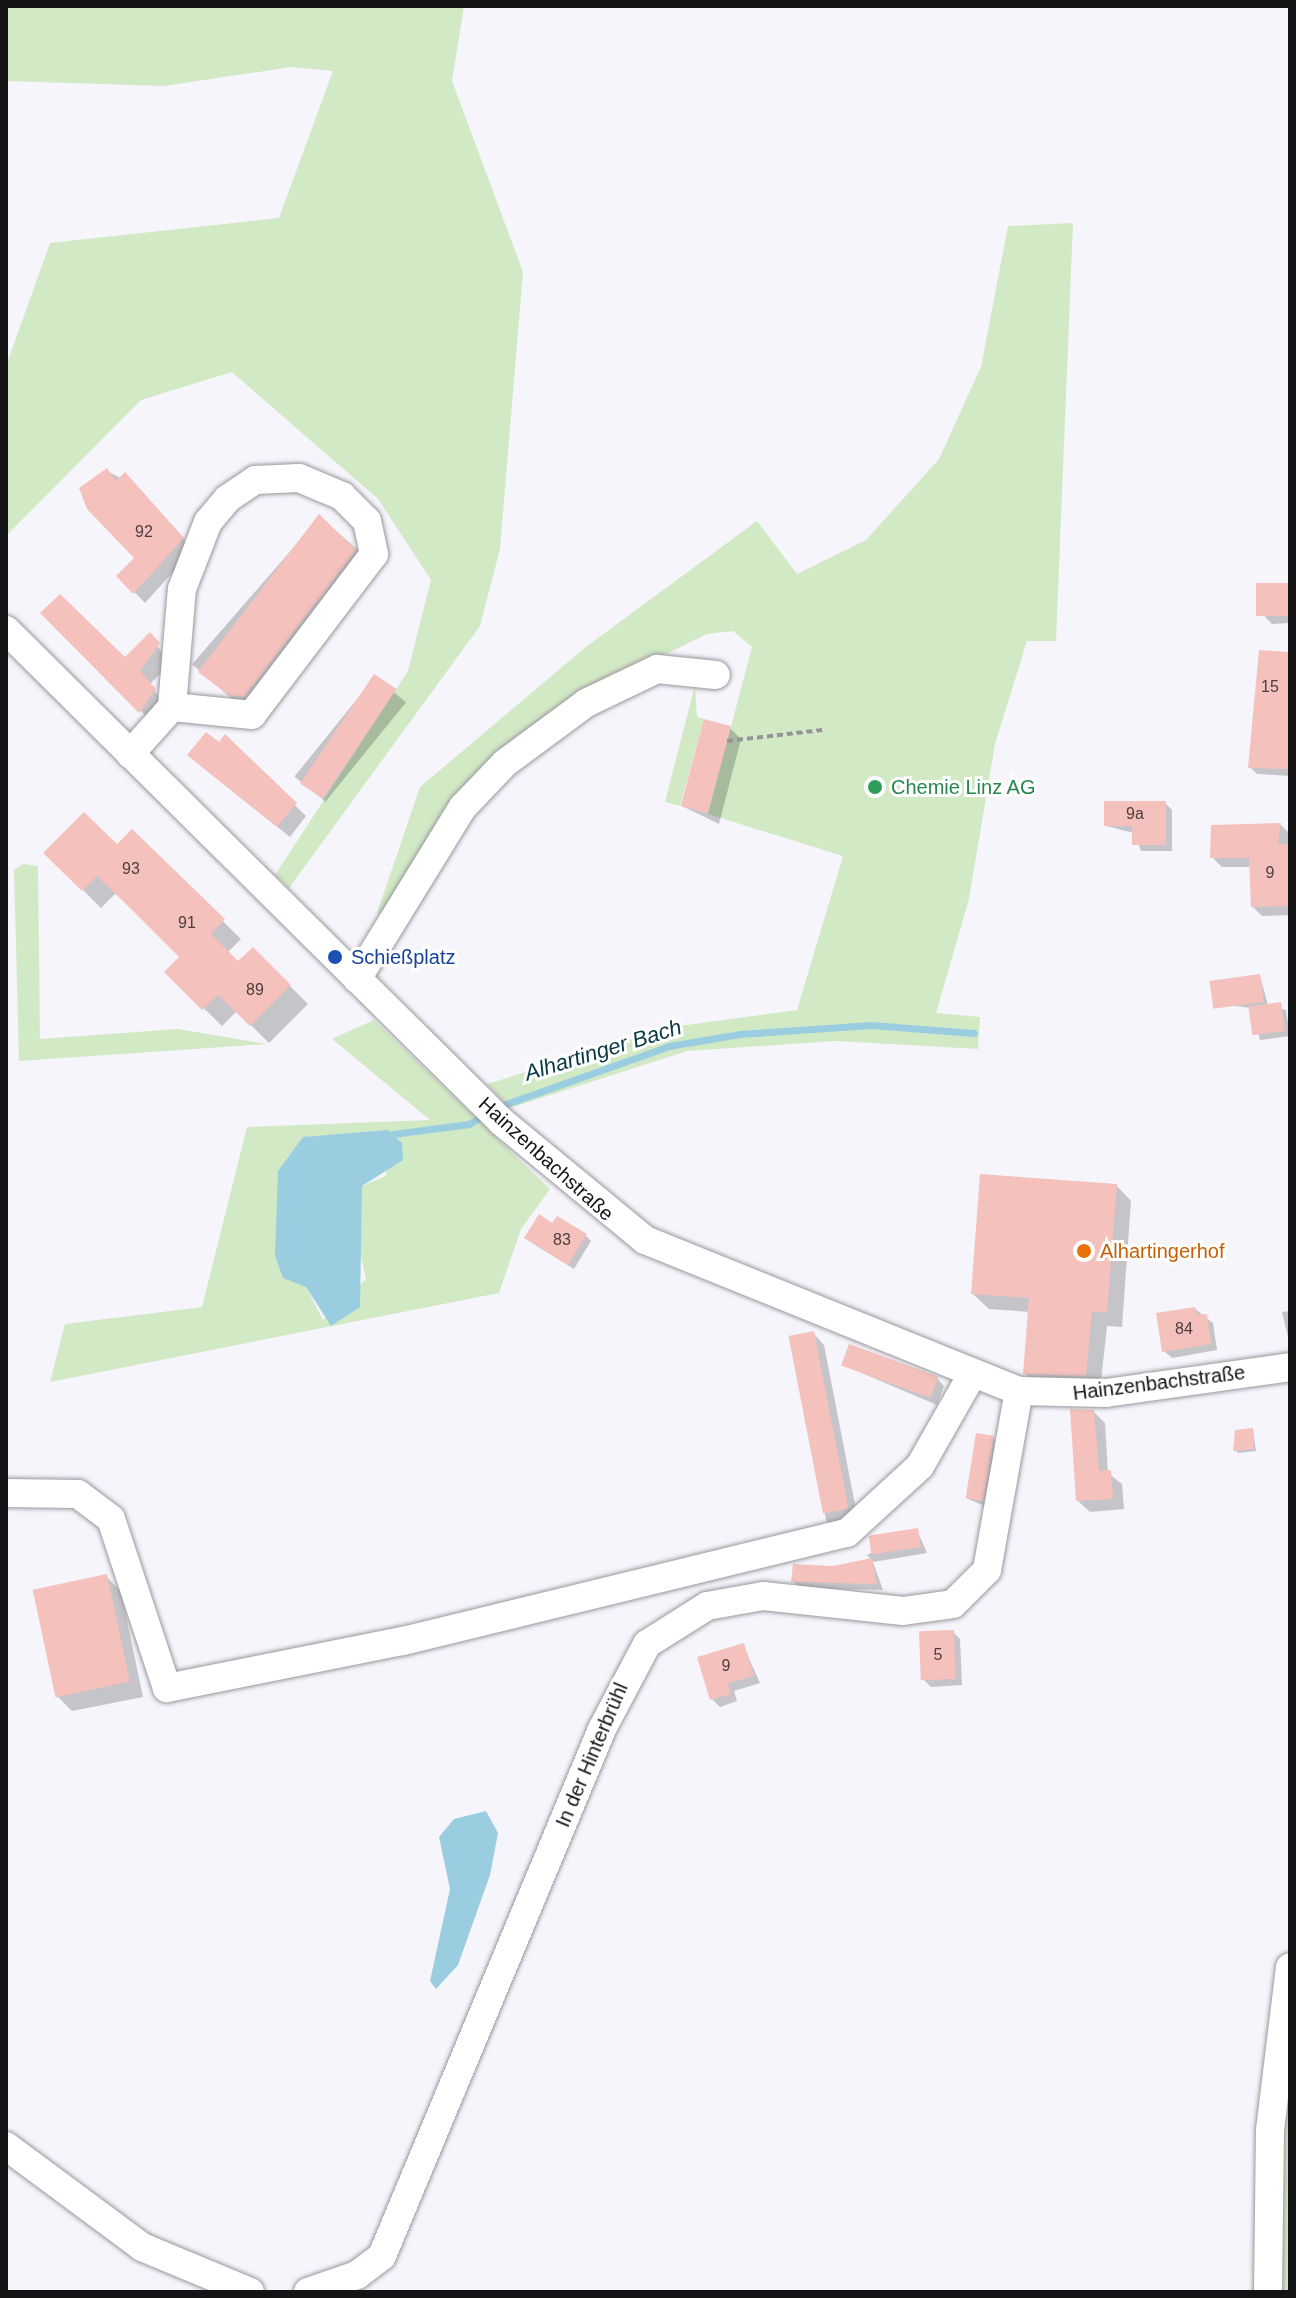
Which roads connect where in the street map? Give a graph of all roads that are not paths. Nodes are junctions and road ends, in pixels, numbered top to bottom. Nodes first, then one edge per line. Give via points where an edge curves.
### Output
1 (6, 630) edge
2 (716, 675) dead end
3 (172, 707) junction
4 (130, 754) junction
5 (357, 979) junction
6 (1290, 1367) edge
7 (973, 1373) junction
8 (1019, 1391) junction
9 (6, 1493) edge
10 (1290, 1967) edge
11 (6, 2146) edge
12 (250, 2292) edge
13 (308, 2292) edge
14 (1268, 2292) edge

1 - 4 street, Hainzenbachstraße
2 - 5 street via 657,669 586,703 505,763 463,807
3 - 3 street via 182,589 208,522 227,499 255,480 299,478 342,496 367,521 374,554 252,715
3 - 4 street
4 - 5 street, Hainzenbachstraße
5 - 7 street, Hainzenbachstraße via 502,1122 645,1240
6 - 8 street, Hainzenbachstraße via 1106,1393
7 - 8 street, Hainzenbachstraße
7 - 9 street via 920,1466 847,1533 403,1641 167,1688 111,1519 78,1494
8 - 13 street, In der Hinterbrühl via 987,1570 953,1604 903,1611 763,1596 707,1606 647,1644 607,1716 382,2256 357,2275
10 - 14 street via 1270,2130
11 - 12 street via 142,2247

